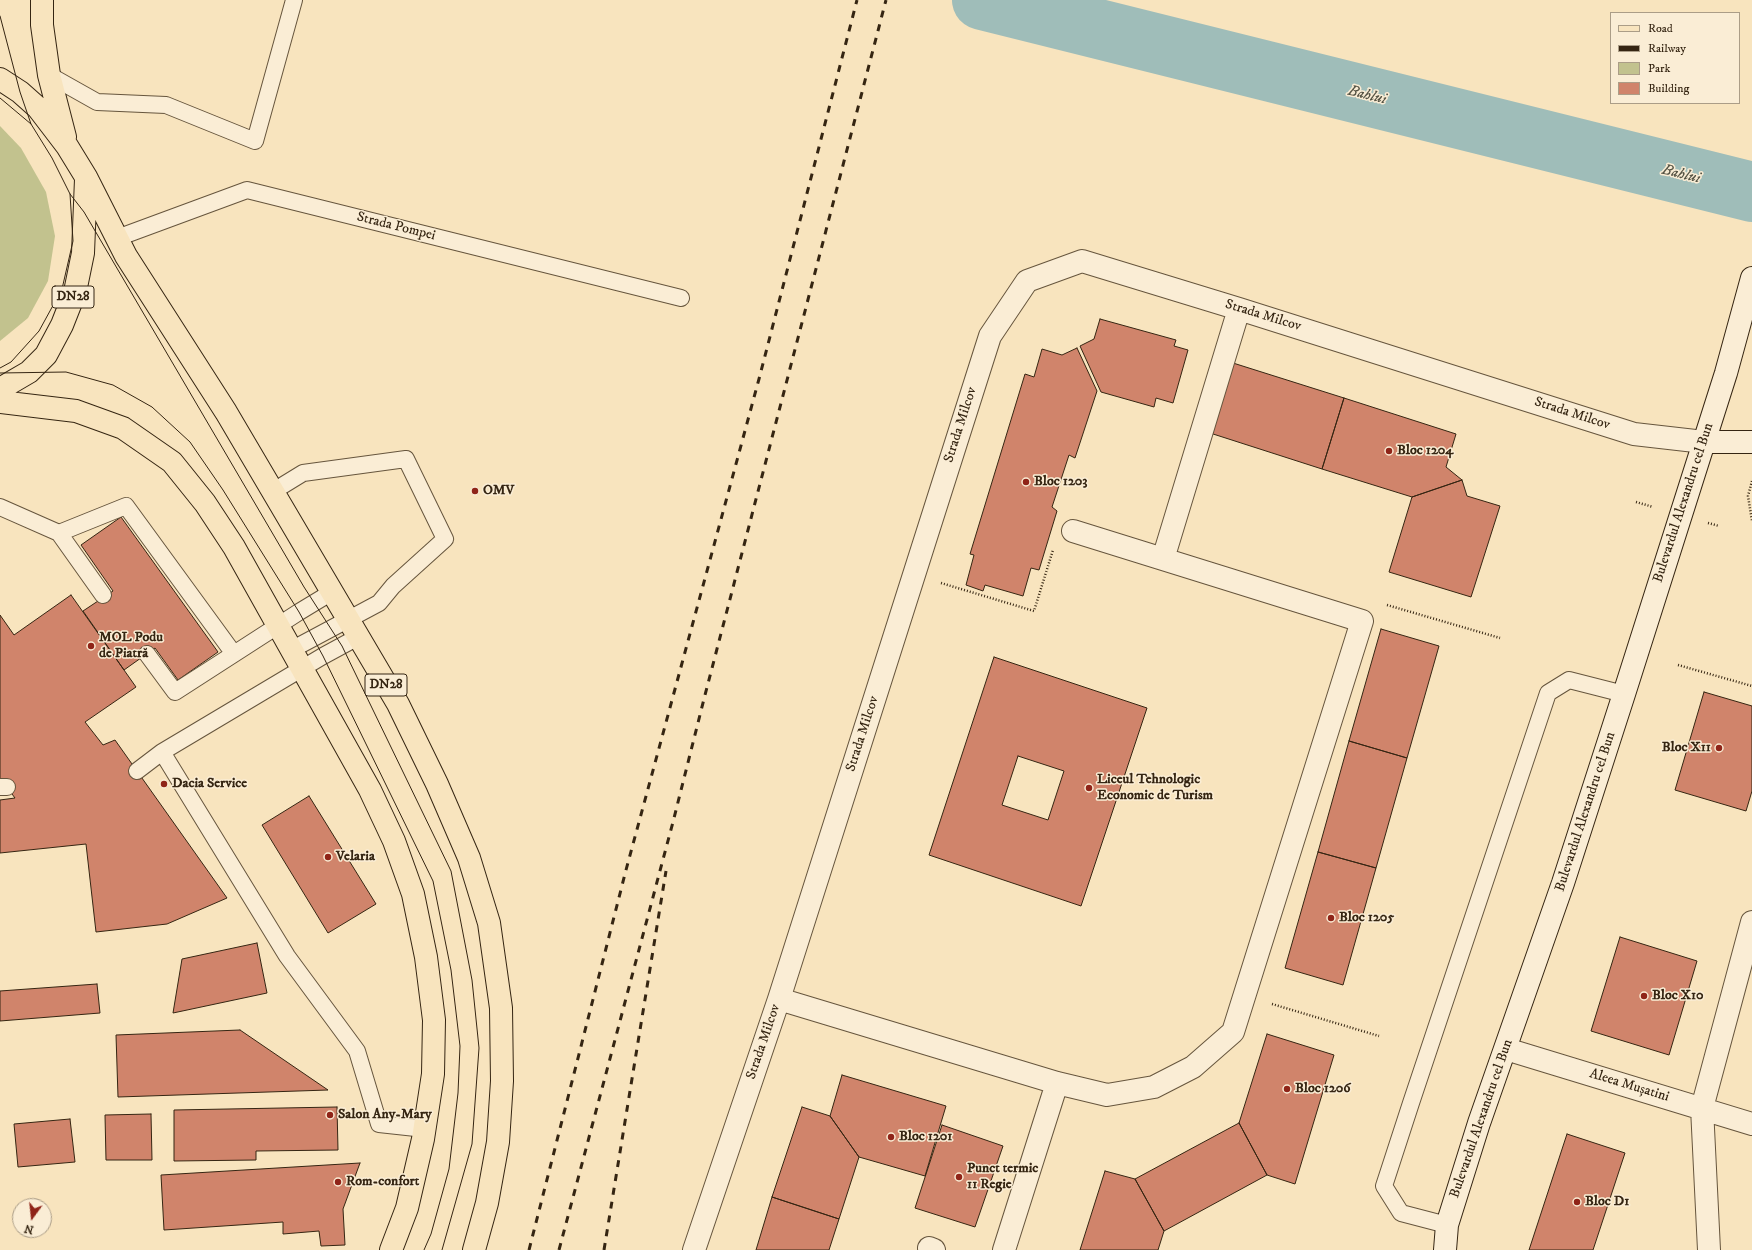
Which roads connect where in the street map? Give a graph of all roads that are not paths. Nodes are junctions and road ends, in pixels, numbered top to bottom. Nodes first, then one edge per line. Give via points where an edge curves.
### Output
1 (42, 0) edge
2 (294, 0) edge
3 (49, 75) junction
4 (1, 77) edge
5 (67, 146) junction
6 (86, 177) junction
7 (117, 238) junction
8 (1752, 278) edge
9 (681, 298) dead end
10 (1240, 309) junction
11 (0, 389) edge
12 (0, 402) edge
13 (1704, 442) junction
14 (1752, 442) edge
15 (272, 492) junction
16 (0, 507) edge
17 (1073, 531) road end
18 (59, 533) junction
19 (1163, 559) junction
20 (332, 592) junction
21 (103, 595) dead end
22 (277, 626) junction
23 (353, 628) junction
24 (291, 650) junction
25 (147, 654) dead end
26 (234, 654) junction
27 (302, 669) junction
28 (1624, 694) junction
29 (162, 752) junction
30 (137, 771) dead end
31 (1752, 922) edge
32 (779, 999) junction
33 (1506, 1049) junction
34 (1057, 1083) junction
35 (1702, 1108) junction
36 (1752, 1124) edge
37 (425, 1129) junction
38 (1447, 1225) junction
39 (391, 1250) edge
40 (474, 1250) edge
41 (694, 1250) edge
42 (1004, 1250) edge
43 (1445, 1250) edge
44 (1709, 1250) edge

1 - 3 main road, DN28 via 42,25
2 - 3 lane via 255,141 166,105 97,102
3 - 5 main road, DN28
4 - 5 main road, DN28 via 38,108
5 - 6 main road, DN28
6 - 7 main road, DN28
6 - 11 main road, DN28 via 83,253 75,292 62,325 46,354 29,372
7 - 9 lane, Strada Pompei via 247,190
7 - 15 main road, DN28 via 226,412
8 - 13 street, Bulevardul Alexandru cel Bun
10 - 13 street, Strada Milcov via 1634,434
10 - 19 street
10 - 32 street, Strada Milcov via 1082,261 1027,281 990,336
12 - 22 main road via 76,411 123,428 172,462 205,503 234,547
13 - 14 street, Strada Milcov
13 - 28 street, Bulevardul Alexandru cel Bun
15 - 20 main road, DN28 via 290,518
15 - 23 lane via 303,473 406,459 445,540 393,586
16 - 18 lane
17 - 19 street
18 - 21 lane
18 - 26 lane via 126,506
19 - 34 street via 1362,621 1233,1032 1193,1067 1154,1087 1107,1095
20 - 22 lane
20 - 23 main road, DN28
22 - 24 main road
22 - 26 lane
23 - 24 lane
23 - 27 lane
23 - 40 main road, DN28 via 398,704 437,784 469,858 489,923 501,1008 502,1081 498,1142 487,1204
24 - 27 main road
25 - 26 lane via 175,692
27 - 29 lane
27 - 37 main road via 370,790 394,841 413,894 426,957 434,1020 432,1074
28 - 33 street, Bulevardul Alexandru cel Bun
28 - 38 lane via 1569,680 1548,692 1384,1186 1401,1213
29 - 30 lane
29 - 37 lane via 287,956 357,1052 380,1124
31 - 35 street
32 - 34 street
32 - 41 street, Strada Milcov
33 - 35 street, Aleea Mușatini
33 - 38 street, Bulevardul Alexandru cel Bun via 1479,1123
34 - 42 street
35 - 36 street, Aleea Mușatini
35 - 44 street
37 - 39 main road via 407,1208
38 - 43 street, Bulevardul Alexandru cel Bun

